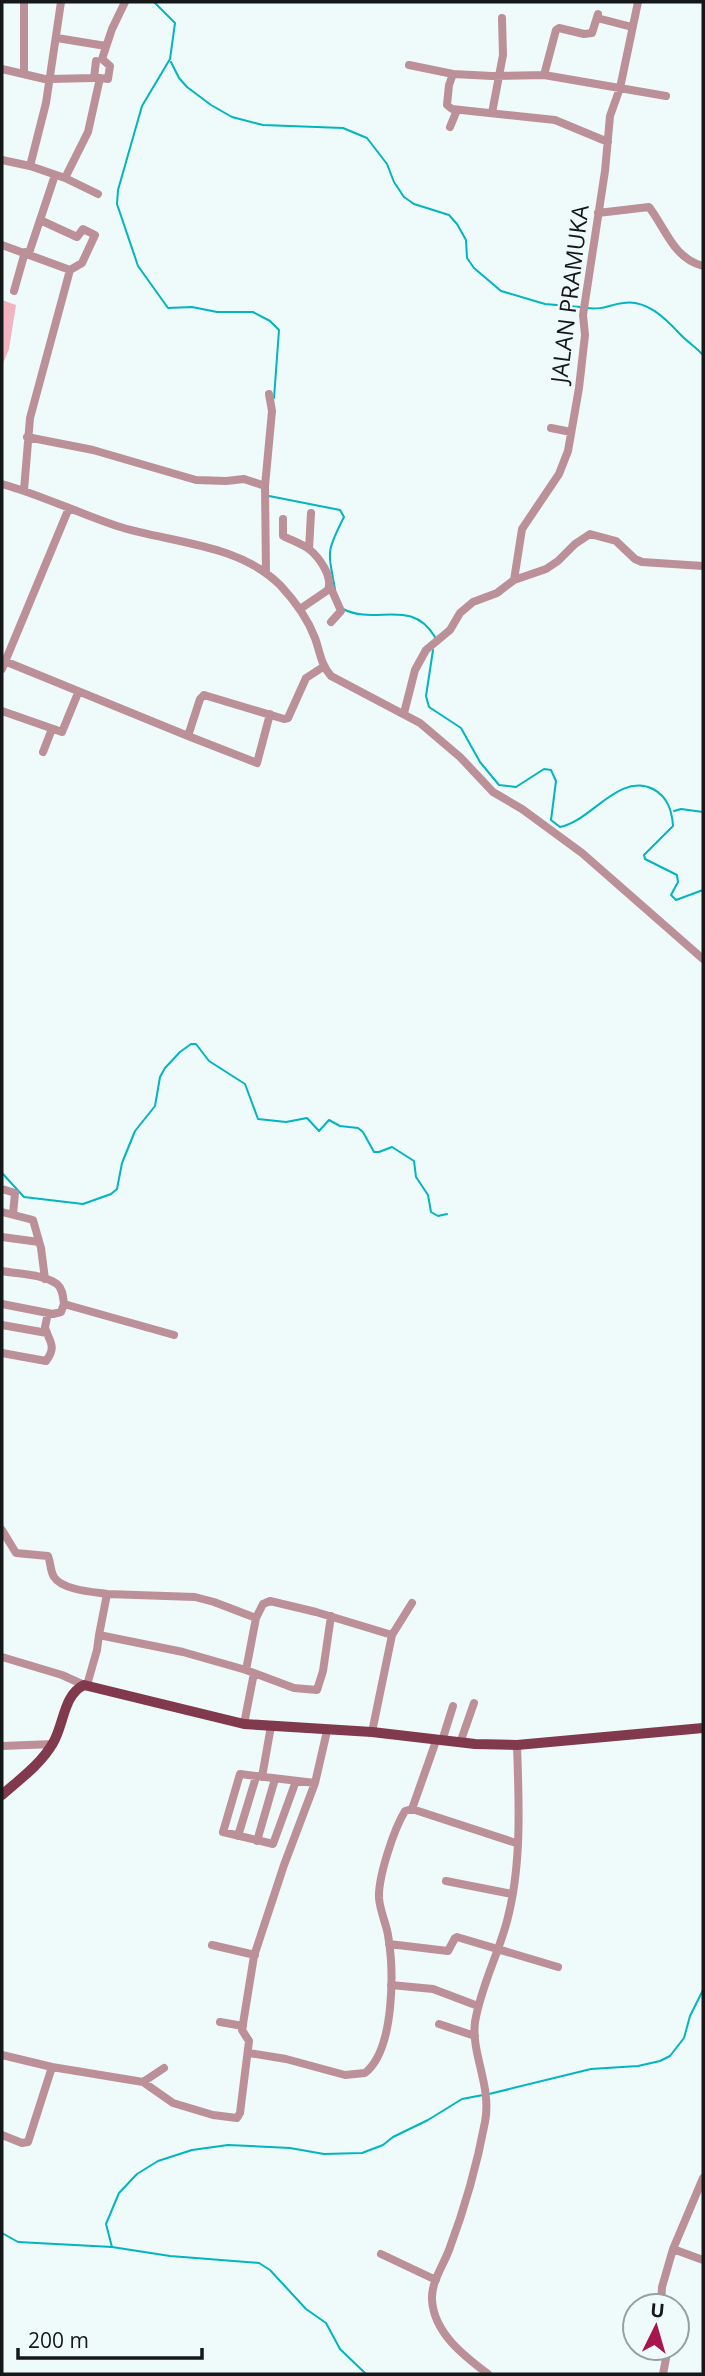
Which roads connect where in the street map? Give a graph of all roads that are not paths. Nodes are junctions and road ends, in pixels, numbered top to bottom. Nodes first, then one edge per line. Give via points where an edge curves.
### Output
1 (24, 2) edge
2 (61, 2) edge
3 (125, 2) edge
4 (638, 2) edge
5 (502, 18) dead end
6 (632, 27) junction
7 (57, 38) junction
8 (106, 46) junction
9 (96, 61) dead end
10 (409, 65) dead end
11 (2, 69) edge
12 (24, 74) junction
13 (453, 74) junction
14 (544, 75) junction
15 (500, 76) junction
16 (97, 78) junction
17 (49, 80) junction
18 (620, 88) junction
19 (666, 96) dead end
20 (457, 110) junction
21 (492, 113) junction
22 (450, 127) dead end
23 (608, 142) junction
24 (2, 160) edge
25 (30, 166) junction
26 (55, 175) junction
27 (65, 178) junction
28 (98, 194) dead end
29 (598, 213) junction
30 (40, 220) junction
31 (2, 245) edge
32 (27, 253) junction
33 (703, 266) edge
34 (70, 270) junction
35 (14, 291) dead end
36 (269, 394) dead end
37 (551, 428) dead end
38 (571, 432) junction
39 (27, 437) junction
40 (2, 484) edge
41 (265, 486) junction
42 (24, 490) junction
43 (69, 508) junction
44 (311, 513) dead end
45 (283, 519) dead end
46 (309, 549) junction
47 (703, 566) edge
48 (266, 572) junction
49 (514, 580) junction
50 (330, 586) junction
51 (300, 609) junction
52 (331, 622) dead end
53 (3, 663) edge
54 (323, 667) junction
55 (78, 693) junction
56 (2, 711) edge
57 (404, 713) junction
58 (270, 714) junction
59 (52, 729) junction
60 (188, 736) junction
61 (43, 752) dead end
62 (703, 959) edge
63 (2, 1189) edge
64 (2, 1212) edge
65 (13, 1214) junction
66 (2, 1237) edge
67 (39, 1242) junction
68 (2, 1271) edge
69 (45, 1279) junction
70 (2, 1304) edge
71 (64, 1304) junction
72 (48, 1313) junction
73 (2, 1325) edge
74 (47, 1333) junction
75 (174, 1335) dead end
76 (2, 1353) edge
77 (2, 1530) edge
78 (107, 1594) junction
79 (412, 1602) dead end
80 (331, 1616) junction
81 (256, 1618) junction
82 (99, 1635) junction
83 (392, 1635) junction
84 (2, 1657) edge
85 (250, 1672) junction
86 (85, 1685) junction
87 (474, 1703) dead end
88 (453, 1706) dead end
89 (244, 1724) junction
90 (271, 1726) junction
91 (703, 1728) edge
92 (327, 1731) junction
93 (372, 1732) junction
94 (439, 1741) junction
95 (460, 1743) junction
96 (52, 1744) junction
97 (517, 1745) junction
98 (2, 1746) edge
99 (259, 1777) junction
100 (275, 1779) junction
101 (296, 1781) junction
102 (315, 1783) junction
103 (2, 1795) edge
104 (412, 1809) junction
105 (238, 1836) junction
106 (257, 1840) junction
107 (516, 1843) junction
108 (446, 1881) dead end
109 (512, 1894) junction
110 (389, 1944) junction
111 (212, 1945) dead end
112 (497, 1948) junction
113 (255, 1955) junction
114 (558, 1967) dead end
115 (391, 1985) junction
116 (478, 2006) junction
117 (220, 2022) dead end
118 (439, 2024) dead end
119 (243, 2026) junction
120 (475, 2036) junction
121 (249, 2053) junction
122 (2, 2055) edge
123 (52, 2067) junction
124 (164, 2068) dead end
125 (143, 2082) junction
126 (2, 2135) edge
127 (703, 2178) edge
128 (673, 2249) junction
129 (381, 2254) dead end
130 (703, 2260) edge
131 (436, 2280) junction
132 (662, 2292) edge
133 (488, 2374) edge

1 - 12 street
2 - 7 street
3 - 8 street
4 - 6 street, JALAN PRAMUKA
5 - 15 street
6 - 14 street via 597,16 589,34 559,28
6 - 18 street, JALAN PRAMUKA
7 - 8 street
7 - 17 street
8 - 16 street via 102,59 110,66 108,79
9 - 16 street
10 - 13 street
11 - 12 street
12 - 17 street
13 - 15 street
13 - 20 street via 447,105
14 - 15 street
14 - 18 street
15 - 21 street
16 - 17 street
16 - 27 street via 88,132
17 - 25 street
18 - 19 street
18 - 23 street, JALAN PRAMUKA via 610,116
20 - 21 street
20 - 22 street
21 - 23 street via 555,120
23 - 29 street, JALAN PRAMUKA
24 - 25 street
25 - 26 street
26 - 27 street
26 - 30 street
27 - 28 street
29 - 33 street via 649,206 678,252
29 - 38 street, JALAN PRAMUKA
30 - 32 street
30 - 34 street via 77,237 83,229 94,234 82,263
31 - 32 street
32 - 34 street
32 - 35 street
34 - 39 street
36 - 41 street via 272,411
37 - 38 street
38 - 49 street, JALAN PRAMUKA via 559,474 522,529
39 - 41 street via 93,450 196,480 244,480
39 - 42 street
40 - 42 street
41 - 48 street
42 - 43 street
43 - 48 street via 119,527 217,551
43 - 53 street
44 - 46 street
45 - 46 street via 283,536
46 - 50 street
47 - 49 street via 642,562 617,541 590,534 546,569
48 - 51 street
49 - 57 street via 466,607 450,630 426,650 415,670
50 - 51 street
50 - 52 street via 341,611
51 - 54 street
53 - 55 street
54 - 57 street via 343,684
54 - 58 street via 306,678 288,718
55 - 59 street via 64,730
55 - 60 street
56 - 59 street
57 - 62 street via 436,736 493,792 582,853
58 - 60 street via 204,695
58 - 60 street via 256,763
59 - 61 street
63 - 65 street via 15,1193
64 - 65 street
65 - 67 street via 33,1220
66 - 67 street
67 - 69 street
68 - 69 street
69 - 71 street via 57,1284
70 - 72 street
71 - 72 street via 59,1314
71 - 75 street
72 - 74 street
73 - 74 street
74 - 76 street via 52,1348 46,1362
77 - 78 street via 16,1553 48,1556 60,1583
78 - 81 street via 195,1597
78 - 82 street
79 - 83 street
80 - 81 street via 270,1601
80 - 83 street
80 - 85 street via 317,1690 294,1688
81 - 85 street
82 - 85 street
82 - 86 street
83 - 93 street
84 - 86 street
85 - 89 street
86 - 89 main road
86 - 96 main road via 70,1699
87 - 95 street
88 - 94 street
89 - 90 main road
90 - 92 main road
90 - 99 street
91 - 97 main road
92 - 93 main road
92 - 102 street
93 - 94 main road
94 - 95 main road
94 - 104 street
95 - 97 main road
96 - 98 street
96 - 103 main road
97 - 107 street
99 - 100 street
99 - 105 street
99 - 105 street via 238,1776 222,1830
100 - 101 street
100 - 106 street
101 - 102 street
101 - 106 street via 274,1844
102 - 113 street
104 - 107 street
104 - 110 street via 405,1811 396,1825 380,1887
105 - 106 street
107 - 109 street
108 - 109 street
109 - 112 street
110 - 112 street via 448,1951 457,1937
110 - 115 street
111 - 113 street
112 - 114 street
112 - 116 street
113 - 119 street
115 - 116 street via 433,1989
115 - 121 street via 380,2051 365,2073 345,2075
116 - 120 street
117 - 119 street
118 - 120 street
119 - 121 street
120 - 131 street via 487,2109 466,2197
121 - 125 street via 236,2119 173,2103
122 - 123 street
123 - 125 street
123 - 126 street via 28,2142
124 - 125 street
127 - 128 street
128 - 130 street
128 - 132 street
129 - 131 street
131 - 133 street via 431,2297 439,2324 453,2344

